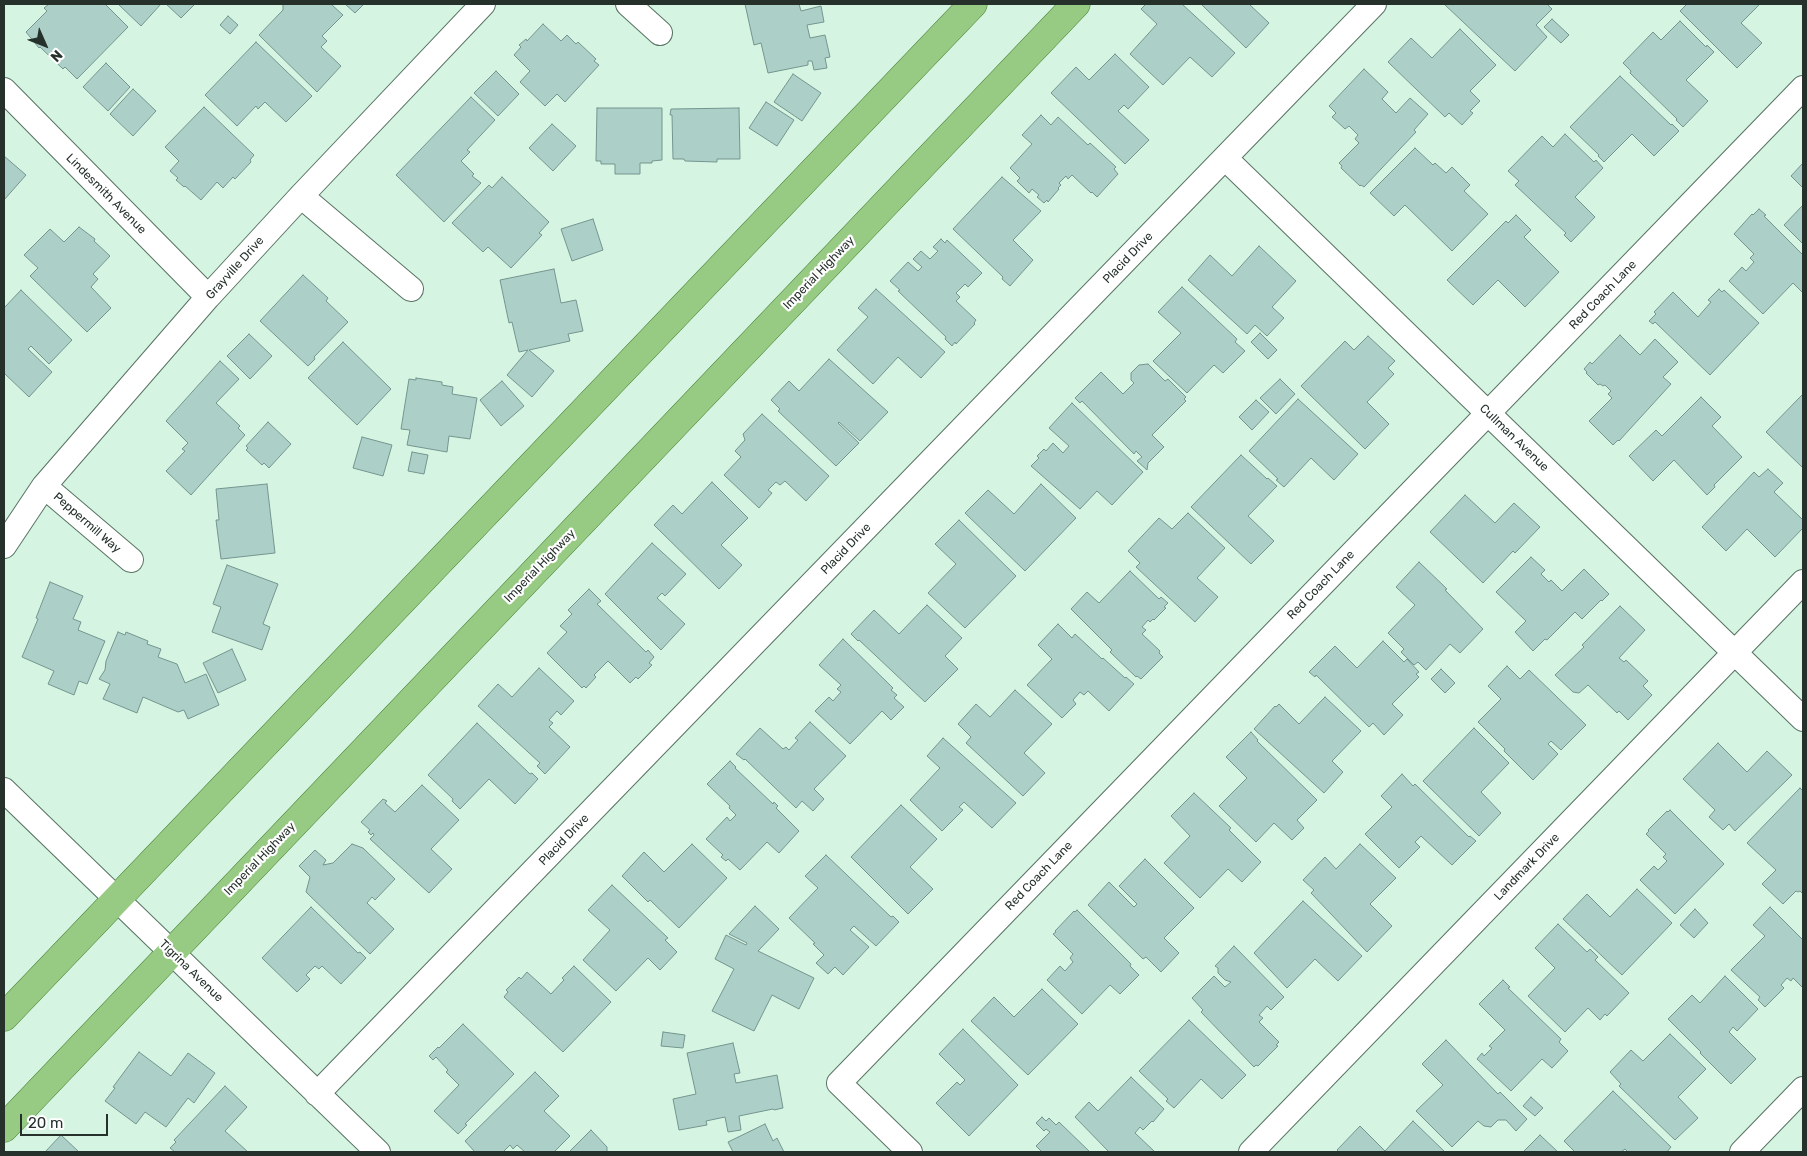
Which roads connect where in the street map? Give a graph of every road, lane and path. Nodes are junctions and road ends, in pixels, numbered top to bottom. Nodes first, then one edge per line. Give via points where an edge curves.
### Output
1 (482, 4) edge
2 (628, 4) edge
3 (974, 4) edge
4 (1076, 4) edge
5 (1374, 4) edge
6 (660, 33) dead end
7 (1803, 88) edge
8 (4, 90) edge
9 (1225, 158) junction
10 (301, 196) junction
11 (411, 289) dead end
12 (208, 297) junction
13 (1488, 413) junction
14 (44, 486) junction
15 (4, 546) edge
16 (131, 560) dead end
17 (1803, 582) edge
18 (1735, 653) junction
19 (1803, 718) edge
20 (4, 790) edge
21 (116, 899) junction
22 (171, 952) junction
23 (4, 1017) edge
24 (1803, 1089) edge
25 (317, 1094) junction
26 (4, 1128) edge
27 (378, 1152) edge
28 (910, 1152) edge
29 (1251, 1152) edge
30 (1742, 1152) edge

1 - 10 street, Grayville Drive
2 - 6 street
3 - 21 main road
4 - 22 main road, Imperial Highway
5 - 9 street, Placid Drive
7 - 13 street, Red Coach Lane
8 - 12 street, Lindesmith Avenue
9 - 13 street, Cullman Avenue
9 - 25 street, Placid Drive
10 - 11 street
10 - 12 street, Grayville Drive
12 - 14 street, Grayville Drive
13 - 18 street, Cullman Avenue
13 - 28 street, Red Coach Lane via 839,1083
14 - 15 street, Grayville Drive
14 - 16 street, Peppermill Way
17 - 18 street, Landmark Drive
18 - 19 street, Cullman Avenue
18 - 29 street, Landmark Drive
20 - 21 street, Tigrina Avenue
21 - 22 street, Tigrina Avenue
21 - 23 main road
22 - 25 street, Tigrina Avenue
22 - 26 main road, Imperial Highway
24 - 30 street
25 - 27 street, Tigrina Avenue

